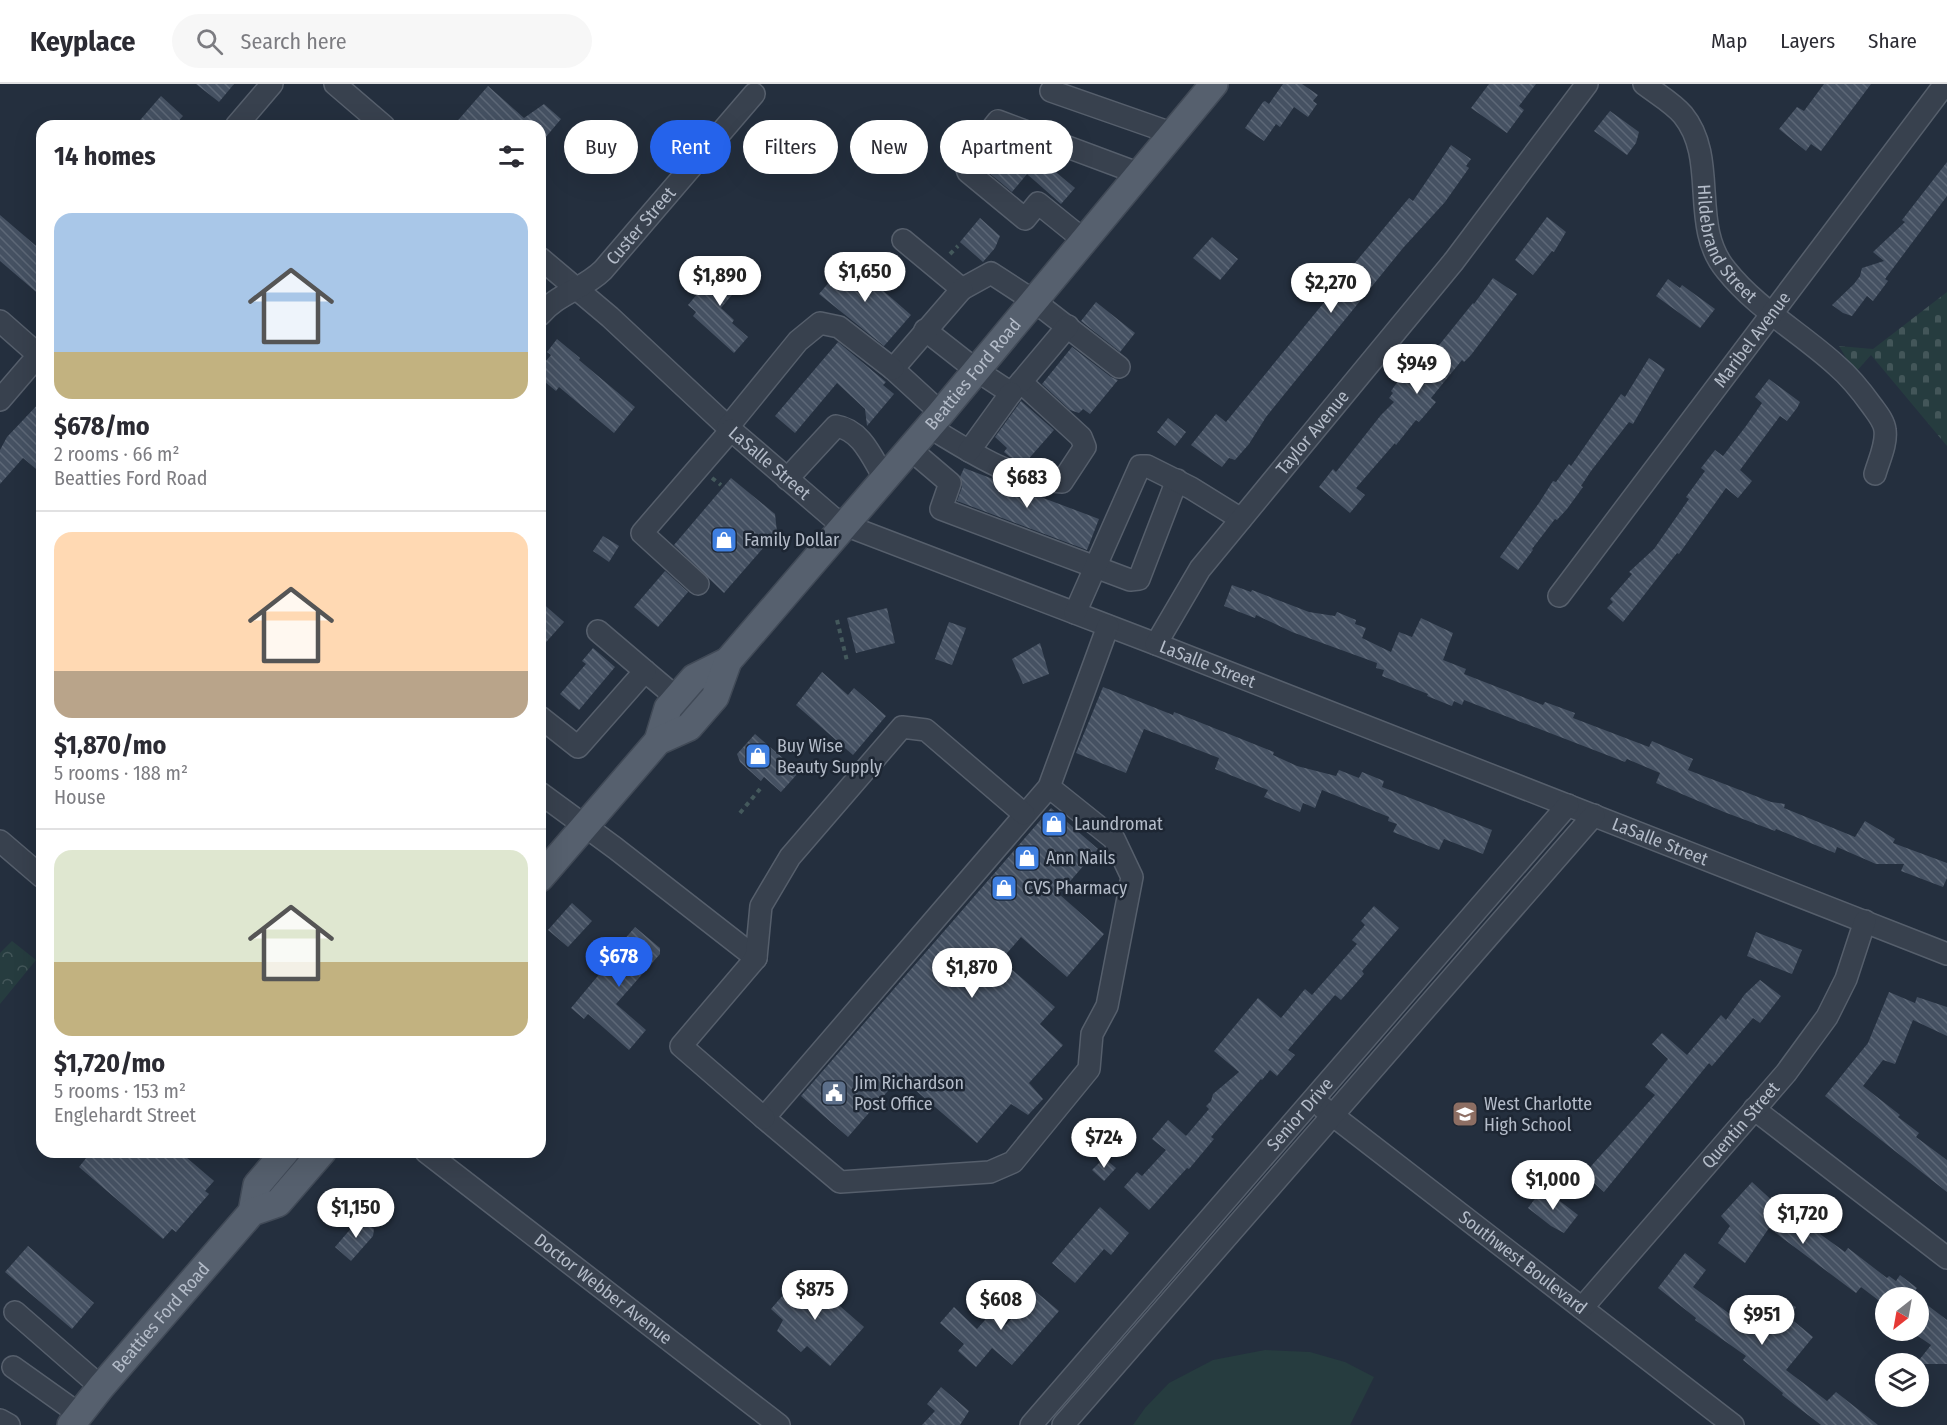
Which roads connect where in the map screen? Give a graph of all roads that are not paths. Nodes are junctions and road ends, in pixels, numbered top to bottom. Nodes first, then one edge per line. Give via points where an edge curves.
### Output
1 (272, 84) edge
2 (335, 84) edge
3 (1214, 84) edge
4 (1587, 84) edge
5 (1644, 84) edge
6 (1945, 84) edge
7 (1051, 91) dead end
8 (754, 94) dead end
9 (241, 120) edge
10 (377, 120) edge
11 (1174, 134) junction
12 (1140, 174) junction
13 (903, 240) dead end
14 (1085, 241) junction
15 (546, 263) edge
16 (576, 289) junction
17 (962, 289) junction
18 (1034, 301) junction
19 (546, 308) edge
20 (1772, 313) junction
21 (0, 321) edge
22 (1068, 326) junction
23 (925, 330) junction
24 (36, 351) edge
25 (36, 360) edge
26 (1119, 367) dead end
27 (893, 369) junction
28 (976, 370) junction
29 (1016, 388) junction
30 (0, 400) edge
31 (935, 420) junction
32 (730, 428) junction
33 (910, 449) junction
34 (969, 451) junction
35 (1875, 474) dead end
36 (787, 479) junction
37 (885, 479) junction
38 (1177, 480) junction
39 (1241, 519) junction
40 (844, 525) junction
41 (1095, 567) junction
42 (698, 584) dead end
43 (1559, 596) dead end
44 (1075, 613) junction
45 (1108, 626) junction
46 (598, 631) dead end
47 (1156, 644) junction
48 (728, 661) junction
49 (645, 671) junction
50 (677, 698) junction
51 (546, 722) edge
52 (658, 741) junction
53 (1049, 787) junction
54 (546, 797) edge
55 (1568, 805) junction
56 (1024, 814) junction
57 (1594, 814) junction
58 (585, 826) junction
59 (0, 841) edge
60 (36, 871) edge
61 (546, 871) edge
62 (1865, 921) junction
63 (1947, 954) edge
64 (756, 958) junction
65 (1312, 1100) junction
66 (1754, 1110) junction
67 (1332, 1115) junction
68 (764, 1118) junction
69 (280, 1158) edge
70 (317, 1158) edge
71 (434, 1158) edge
72 (1224, 1202) junction
73 (252, 1212) junction
74 (1243, 1218) junction
75 (1947, 1258) edge
76 (1582, 1308) junction
77 (15, 1312) dead end
78 (13, 1367) dead end
79 (101, 1387) junction
80 (0, 1420) edge
81 (75, 1420) edge
82 (9, 1425) edge
83 (779, 1425) edge
84 (1031, 1425) edge
85 (1063, 1425) edge
86 (1733, 1425) edge

1 - 9 street
2 - 10 street
3 - 11 main road, Beatties Ford Road
4 - 39 street, Taylor Avenue via 1454,261
5 - 20 street, Hildebrand Street via 1677,108 1694,132 1700,151 1706,225 1712,248 1740,286
6 - 20 street, Maribel Avenue
7 - 11 street
8 - 16 street, Custer Street via 595,279
11 - 12 main road, Beatties Ford Road
12 - 14 main road, Beatties Ford Road
12 - 14 street via 998,121 965,164 968,172 1025,219 1038,203
13 - 17 street
14 - 18 main road, Beatties Ford Road
15 - 16 street, LaSalle Street
16 - 19 street, Custer Street
16 - 32 street, LaSalle Street
17 - 18 street via 991,273
17 - 23 street
18 - 22 street
18 - 28 main road, Beatties Ford Road
20 - 35 street, Hildebrand Street via 1837,366 1879,416 1886,434
20 - 43 street, Maribel Avenue
21 - 24 street
22 - 26 street
22 - 29 street
23 - 27 street
23 - 28 street
25 - 30 street
27 - 31 street
27 - 32 street via 839,327 820,323 798,341
28 - 29 street
28 - 31 main road, Beatties Ford Road
29 - 34 street
29 - 34 street via 1081,437 1085,447 1062,482 1020,476
31 - 33 main road, Beatties Ford Road
31 - 34 street
32 - 36 street, LaSalle Street
32 - 42 street via 642,533
33 - 37 main road, Beatties Ford Road
33 - 41 street via 950,483 941,509
36 - 37 street via 836,426 846,427 861,439
36 - 40 street, LaSalle Street
37 - 40 main road, Beatties Ford Road
38 - 39 street
38 - 41 street via 1140,466
38 - 41 street via 1139,579 1130,580
39 - 47 street, Taylor Avenue via 1200,569
40 - 44 street, LaSalle Street
40 - 48 main road, Beatties Ford Road
41 - 44 street
44 - 45 street, LaSalle Street
45 - 47 street, LaSalle Street
45 - 53 street
46 - 49 street
47 - 55 street, LaSalle Street
48 - 50 main road, Beatties Ford Road via 694,678
48 - 52 main road, Beatties Ford Road via 715,697 689,727
49 - 50 street
49 - 51 street via 578,747
50 - 52 main road, Beatties Ford Road via 668,708
52 - 58 main road, Beatties Ford Road
53 - 56 street
53 - 68 street via 1114,839 1132,877 1107,1006 1092,1034 1089,1070 1013,1162 990,1172 840,1182
54 - 58 street
55 - 57 street, LaSalle Street
55 - 65 street, Senior Drive
56 - 64 street via 926,730 902,727 790,857 761,906
56 - 68 street
57 - 62 street, LaSalle Street
57 - 67 street, Senior Drive
58 - 61 main road, Beatties Ford Road
58 - 64 street
59 - 60 street
62 - 63 street, LaSalle Street
62 - 66 street, Quentin Street via 1846,979 1827,1017
64 - 68 street via 681,1046
65 - 67 street, Southwest Boulevard
65 - 72 street, Senior Drive
66 - 75 street
66 - 76 street, Quentin Street
67 - 74 street, Senior Drive
67 - 76 street, Southwest Boulevard
69 - 73 main road, Beatties Ford Road via 256,1185
70 - 73 main road, Beatties Ford Road via 278,1203
71 - 83 street, Doctor Webber Avenue
72 - 74 street
72 - 84 street, Senior Drive
73 - 79 main road, Beatties Ford Road
74 - 85 street, Senior Drive
76 - 86 street, Southwest Boulevard
77 - 79 street
78 - 81 street
79 - 81 main road, Beatties Ford Road
80 - 82 street

